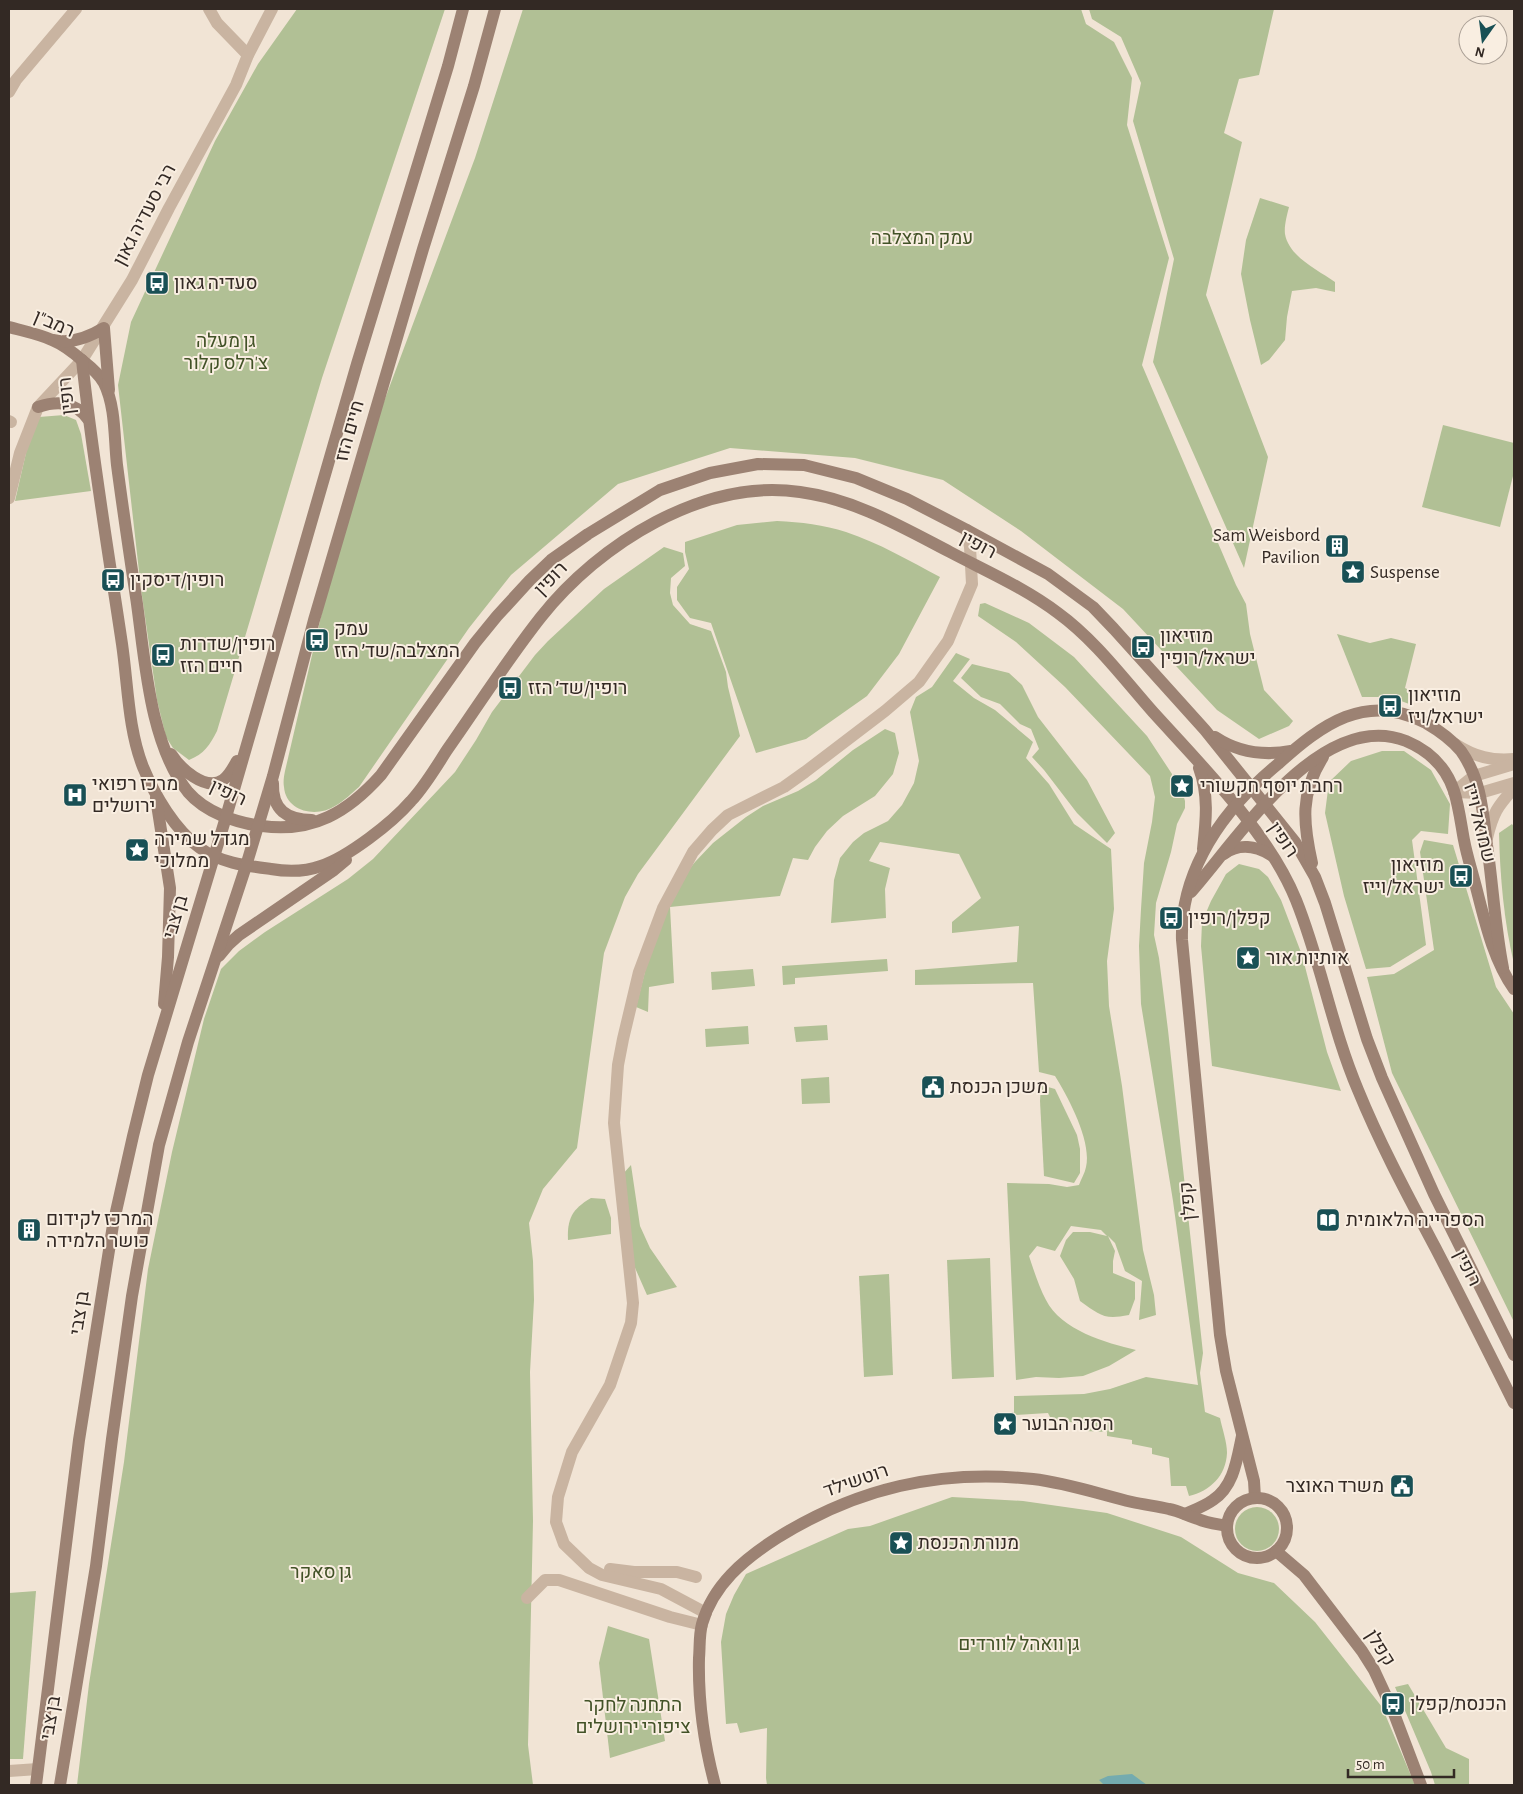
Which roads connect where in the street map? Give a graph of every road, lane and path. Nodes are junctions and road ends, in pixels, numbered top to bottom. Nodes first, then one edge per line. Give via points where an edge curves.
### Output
1 (76, 9) edge
2 (210, 9) edge
3 (272, 9) edge
4 (463, 9) edge
5 (495, 9) edge
6 (248, 55) junction
7 (9, 92) edge
8 (9, 327) edge
9 (104, 328) junction
10 (52, 339) junction
11 (82, 360) junction
12 (110, 399) junction
13 (38, 407) junction
14 (88, 419) junction
15 (9, 498) edge
16 (967, 530) junction
17 (971, 563) junction
18 (1205, 730) junction
19 (1449, 739) junction
20 (247, 741) junction
21 (162, 742) junction
22 (1291, 752) junction
23 (1326, 752) junction
24 (1514, 759) edge
25 (1196, 760) junction
26 (1514, 764) edge
27 (273, 776) junction
28 (1474, 776) junction
29 (1514, 783) edge
30 (1252, 787) junction
31 (1514, 788) edge
32 (154, 791) junction
33 (1454, 792) junction
34 (1480, 792) junction
35 (1266, 803) junction
36 (1235, 806) junction
37 (226, 817) junction
38 (326, 818) junction
39 (1247, 822) junction
40 (258, 826) junction
41 (1487, 838) junction
42 (366, 840) junction
43 (1202, 854) junction
44 (1273, 856) junction
45 (214, 857) junction
46 (1220, 857) junction
47 (246, 866) junction
48 (1315, 877) junction
49 (1186, 897) junction
50 (214, 965) junction
51 (1503, 968) junction
52 (1514, 989) edge
53 (161, 1033) junction
54 (1514, 1355) edge
55 (1514, 1403) edge
56 (1242, 1434) junction
57 (1256, 1498) junction
58 (1184, 1514) junction
59 (1227, 1526) junction
60 (1276, 1551) junction
61 (585, 1563) junction
62 (696, 1577) dead end
63 (526, 1598) dead end
64 (704, 1619) junction
65 (38, 1769) junction
66 (9, 1771) edge
67 (36, 1785) edge
68 (60, 1785) edge
69 (715, 1785) edge
70 (1421, 1785) edge

1 - 7 street
2 - 6 street via 217,23
3 - 6 street, רבי סעדיה גאון
4 - 20 street, חיים הזז
5 - 27 street, חיים הזז via 314,620
6 - 9 street, רבי סעדיה גאון via 236,85
8 - 10 street, רמב"ן
9 - 10 street via 79,339
9 - 11 street, רבי סעדיה גאון
9 - 12 street
10 - 11 street, רמב"ן
11 - 12 street, רופין via 99,375
11 - 13 street, רבי סעדיה גאון
11 - 14 street, רופין
12 - 21 street, רופין via 149,687
13 - 14 street via 66,403 79,409
13 - 15 street via 20,453
14 - 32 street, רופין via 132,724 143,768
16 - 17 street
16 - 18 street, רופין via 1048,574 1093,607
16 - 38 street, רופין via 856,478 804,465 758,464 710,473 660,490 588,534 551,560 530,580 476,643 381,775 353,802
17 - 25 street, רופין via 1034,596 1075,626
17 - 42 street, רופין via 872,513 848,503 801,492 760,490 739,493 672,514 603,555 552,604 414,799
17 - 61 street via 972,584 948,641 918,682 805,772 784,787 728,815 712,830 694,852 654,931 639,972 622,1039 614,1123 632,1289 630,1323 610,1385 572,1452 558,1497 556,1522 564,1544
18 - 22 street via 1225,744 1241,750 1275,754
18 - 30 street, רופין
19 - 22 street, שמואל וייז via 1420,720 1378,711 1330,723
19 - 24 street via 1483,758
19 - 28 street, שמואל וייז via 1460,750
20 - 21 street via 227,776 213,783 189,773
20 - 37 street, חיים הזז
21 - 37 street, רופין via 175,774 189,792 212,811
22 - 30 street, שמואל וייז
23 - 33 street, שמואל וייז via 1365,737 1378,735 1399,739 1433,758 1447,775
23 - 35 street, שמואל וייז
23 - 48 street via 1316,768 1305,804 1305,831
25 - 36 street, רופין
25 - 43 street via 1204,780 1206,799
26 - 28 street
27 - 38 street via 272,789 278,808 284,814 300,820
27 - 40 street, חיים הזז
28 - 33 street
28 - 34 street, שמואל וייז
29 - 34 street
30 - 35 street, רופין
30 - 36 street, קפלן
31 - 41 street via 1496,808
32 - 45 street, רופין via 184,832
32 - 53 street via 170,888
33 - 34 street
33 - 51 street, שמואל וייז via 1484,922
34 - 41 street, שמואל וייז
35 - 39 street, שמואל וייז
35 - 48 street, רופין via 1295,842
36 - 39 street, רופין
36 - 43 street, קפלן
37 - 40 street, רופין
37 - 45 street, חיים הזז
38 - 40 street, רופין via 298,827
39 - 44 street, רופין
39 - 46 street
40 - 47 street, חיים הזז
41 - 51 street, שמואל וייז
42 - 47 street, רופין via 319,867 289,872
42 - 50 street via 334,870 239,935
43 - 49 street, קפלן
44 - 46 street via 1245,847 1228,850
44 - 55 street, רופין via 1296,901 1357,1088 1387,1155
45 - 47 street, רופין
45 - 53 street, בן צבי
46 - 49 street
47 - 50 street, בן צבי
48 - 54 street, רופין via 1382,1078 1434,1194
49 - 56 street, קפלן via 1182,940 1216,1298 1226,1371
50 - 68 street, בן צבי via 159,1145 132,1296 96,1566
51 - 52 street, שמואל וייז
53 - 65 street, בן צבי via 133,1136 108,1254 79,1440
56 - 57 street, קפלן
56 - 58 street via 1232,1477 1226,1488 1212,1501
57 - 59 street via 1239,1504
57 - 60 street via 1276,1506 1285,1519 1286,1536
58 - 59 street, רוטשילד
58 - 64 street, רוטשילד via 1035,1479 981,1476 900,1486 840,1505 762,1548 724,1583
59 - 60 street via 1231,1543 1243,1554 1260,1558
60 - 70 street, קפלן via 1304,1575 1374,1670
61 - 62 street via 616,1570 677,1572
61 - 64 street via 602,1575 662,1589
63 - 64 street via 545,1580 560,1580 670,1617
64 - 69 street, רוטשילד via 698,1685 707,1753
65 - 66 street
65 - 67 street, בן צבי

